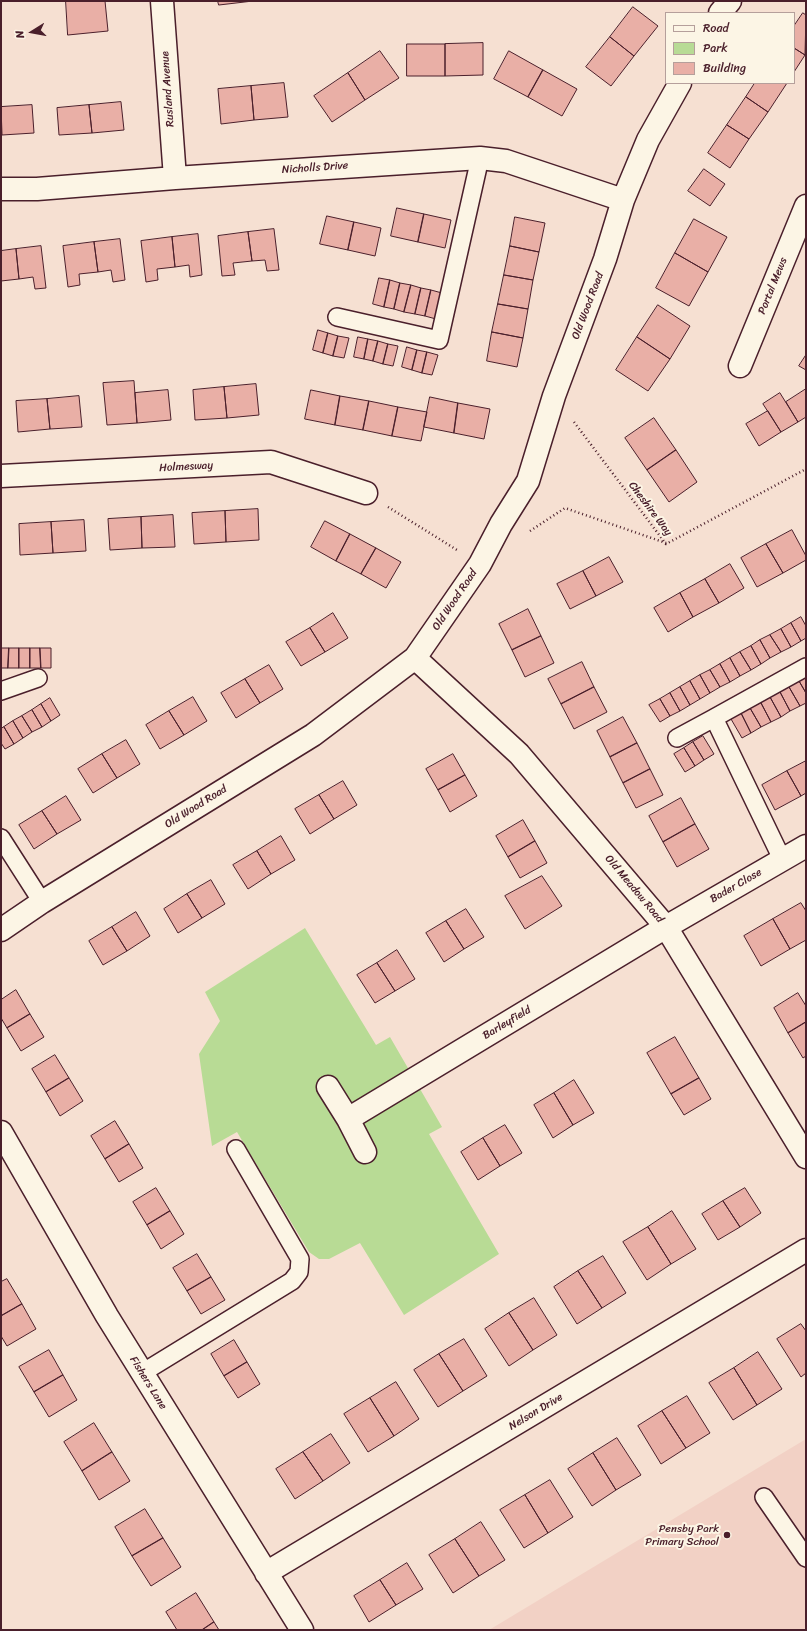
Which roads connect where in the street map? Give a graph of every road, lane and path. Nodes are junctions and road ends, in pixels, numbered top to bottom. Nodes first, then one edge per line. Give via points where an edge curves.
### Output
1 (162, 1) edge
2 (730, 1) edge
3 (721, 12) edge
4 (679, 84) edge
5 (480, 158) junction
6 (175, 178) junction
7 (1, 189) edge
8 (623, 200) junction
9 (806, 206) edge
10 (337, 317) dead end
11 (740, 366) dead end
12 (554, 396) junction
13 (806, 469) edge
14 (1, 476) edge
15 (366, 493) joint
16 (501, 524) junction
17 (666, 544) junction
18 (480, 564) junction
19 (415, 658) junction
20 (806, 667) edge
21 (38, 678) dead end
22 (1, 692) edge
23 (714, 718) junction
24 (677, 738) dead end
25 (1, 838) edge
26 (806, 846) edge
27 (782, 860) junction
28 (42, 902) junction
29 (666, 927) junction
30 (1, 930) edge
31 (328, 1087) dead end
32 (348, 1119) junction
33 (1, 1132) edge
34 (236, 1149) dead end
35 (366, 1152) dead end
36 (806, 1157) edge
37 (806, 1250) edge
38 (142, 1373) junction
39 (764, 1497) dead end
40 (806, 1558) edge
41 (266, 1573) junction
42 (302, 1630) edge

1 - 6 street, Rusland Avenue
2 - 3 street
4 - 8 street, Old Wood Road via 648,140
5 - 6 street, Nicholls Drive
5 - 8 street, Nicholls Drive via 506,162
5 - 10 lane via 440,340
6 - 7 street, Nicholls Drive via 37,189
8 - 12 street, Old Wood Road via 606,259
9 - 11 street, Portal Mews
12 - 16 street, Old Wood Road via 528,481
12 - 17 path, Cheshire Way
13 - 17 path, Cheshire Way
14 - 15 street, Holmesway via 271,462
15 - 18 path
16 - 17 path via 529,531 566,508
16 - 18 street, Old Wood Road
18 - 19 street, Old Wood Road
19 - 28 street, Old Wood Road via 313,735
19 - 29 street, Old Meadow Road via 519,754
20 - 23 lane
21 - 22 lane
23 - 24 lane
23 - 27 lane
25 - 28 lane
26 - 27 street, Bader Close
27 - 29 street, Bader Close
28 - 30 street, Old Wood Road
29 - 32 street, Barleyfield
29 - 36 street, Old Meadow Road
31 - 32 street
32 - 35 street
33 - 38 street, Fishers Lane
34 - 38 lane via 300,1259 299,1272 292,1281
37 - 41 street, Nelson Drive
38 - 41 street, Fishers Lane
39 - 40 lane
41 - 42 street, Fishers Lane

